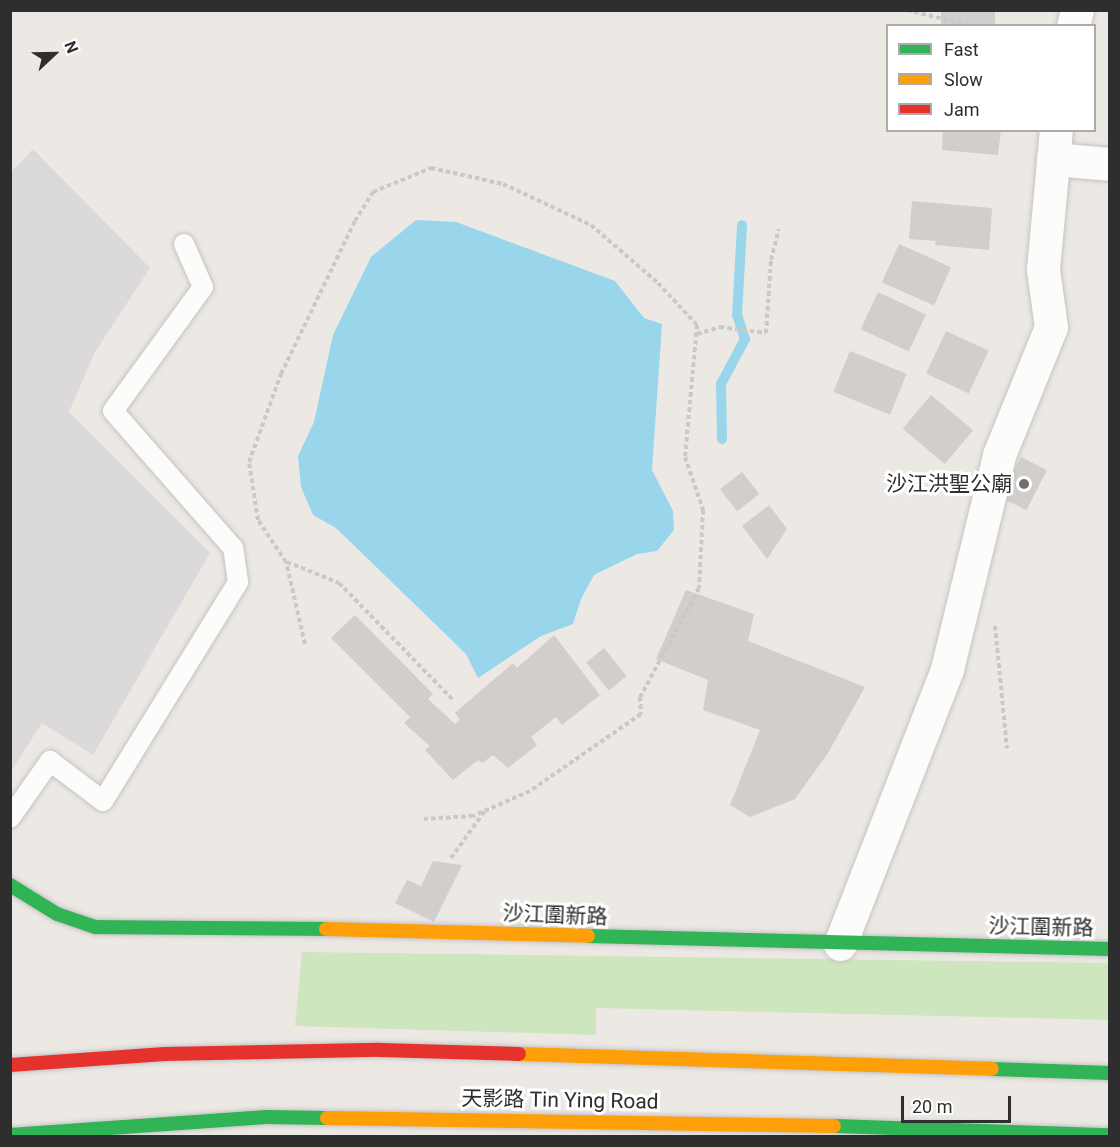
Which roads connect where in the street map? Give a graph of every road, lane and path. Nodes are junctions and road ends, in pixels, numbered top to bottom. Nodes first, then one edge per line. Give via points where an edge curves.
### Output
1 (907, 10) edge
2 (964, 24) edge
3 (1054, 145) edge
4 (1110, 164) edge
5 (779, 229) dead end
6 (184, 244) dead end
7 (697, 334) junction
8 (286, 562) junction
9 (305, 644) dead end
10 (454, 701) dead end
11 (484, 811) junction
12 (10, 818) edge
13 (422, 819) dead end
14 (452, 858) dead end
15 (10, 885) edge
16 (840, 944) junction
17 (1110, 949) edge
18 (10, 1065) edge
19 (1110, 1073) edge
20 (10, 1135) edge
21 (1110, 1135) edge

1 - 2 path
3 - 4 street
3 - 16 street via 1043,269 1051,327 999,455 947,669
5 - 7 path via 771,260 766,333 720,327
6 - 12 lane via 203,287 113,411 233,548 238,582 103,801 50,761
7 - 8 path via 697,325 658,283 591,225 503,184 431,168 373,192 281,374 249,462 258,520
7 - 11 path via 686,457 703,510 699,588 640,697 641,714 530,791
8 - 9 path
8 - 10 path via 339,583
11 - 13 path via 473,816
11 - 14 path
15 - 16 main road, 沙江圍新路 via 57,914 95,927 324,929
16 - 17 main road, 沙江圍新路
18 - 19 main road via 176,1054 380,1050
20 - 21 main road, 天影路 Tin Ying Road via 266,1117 811,1125

